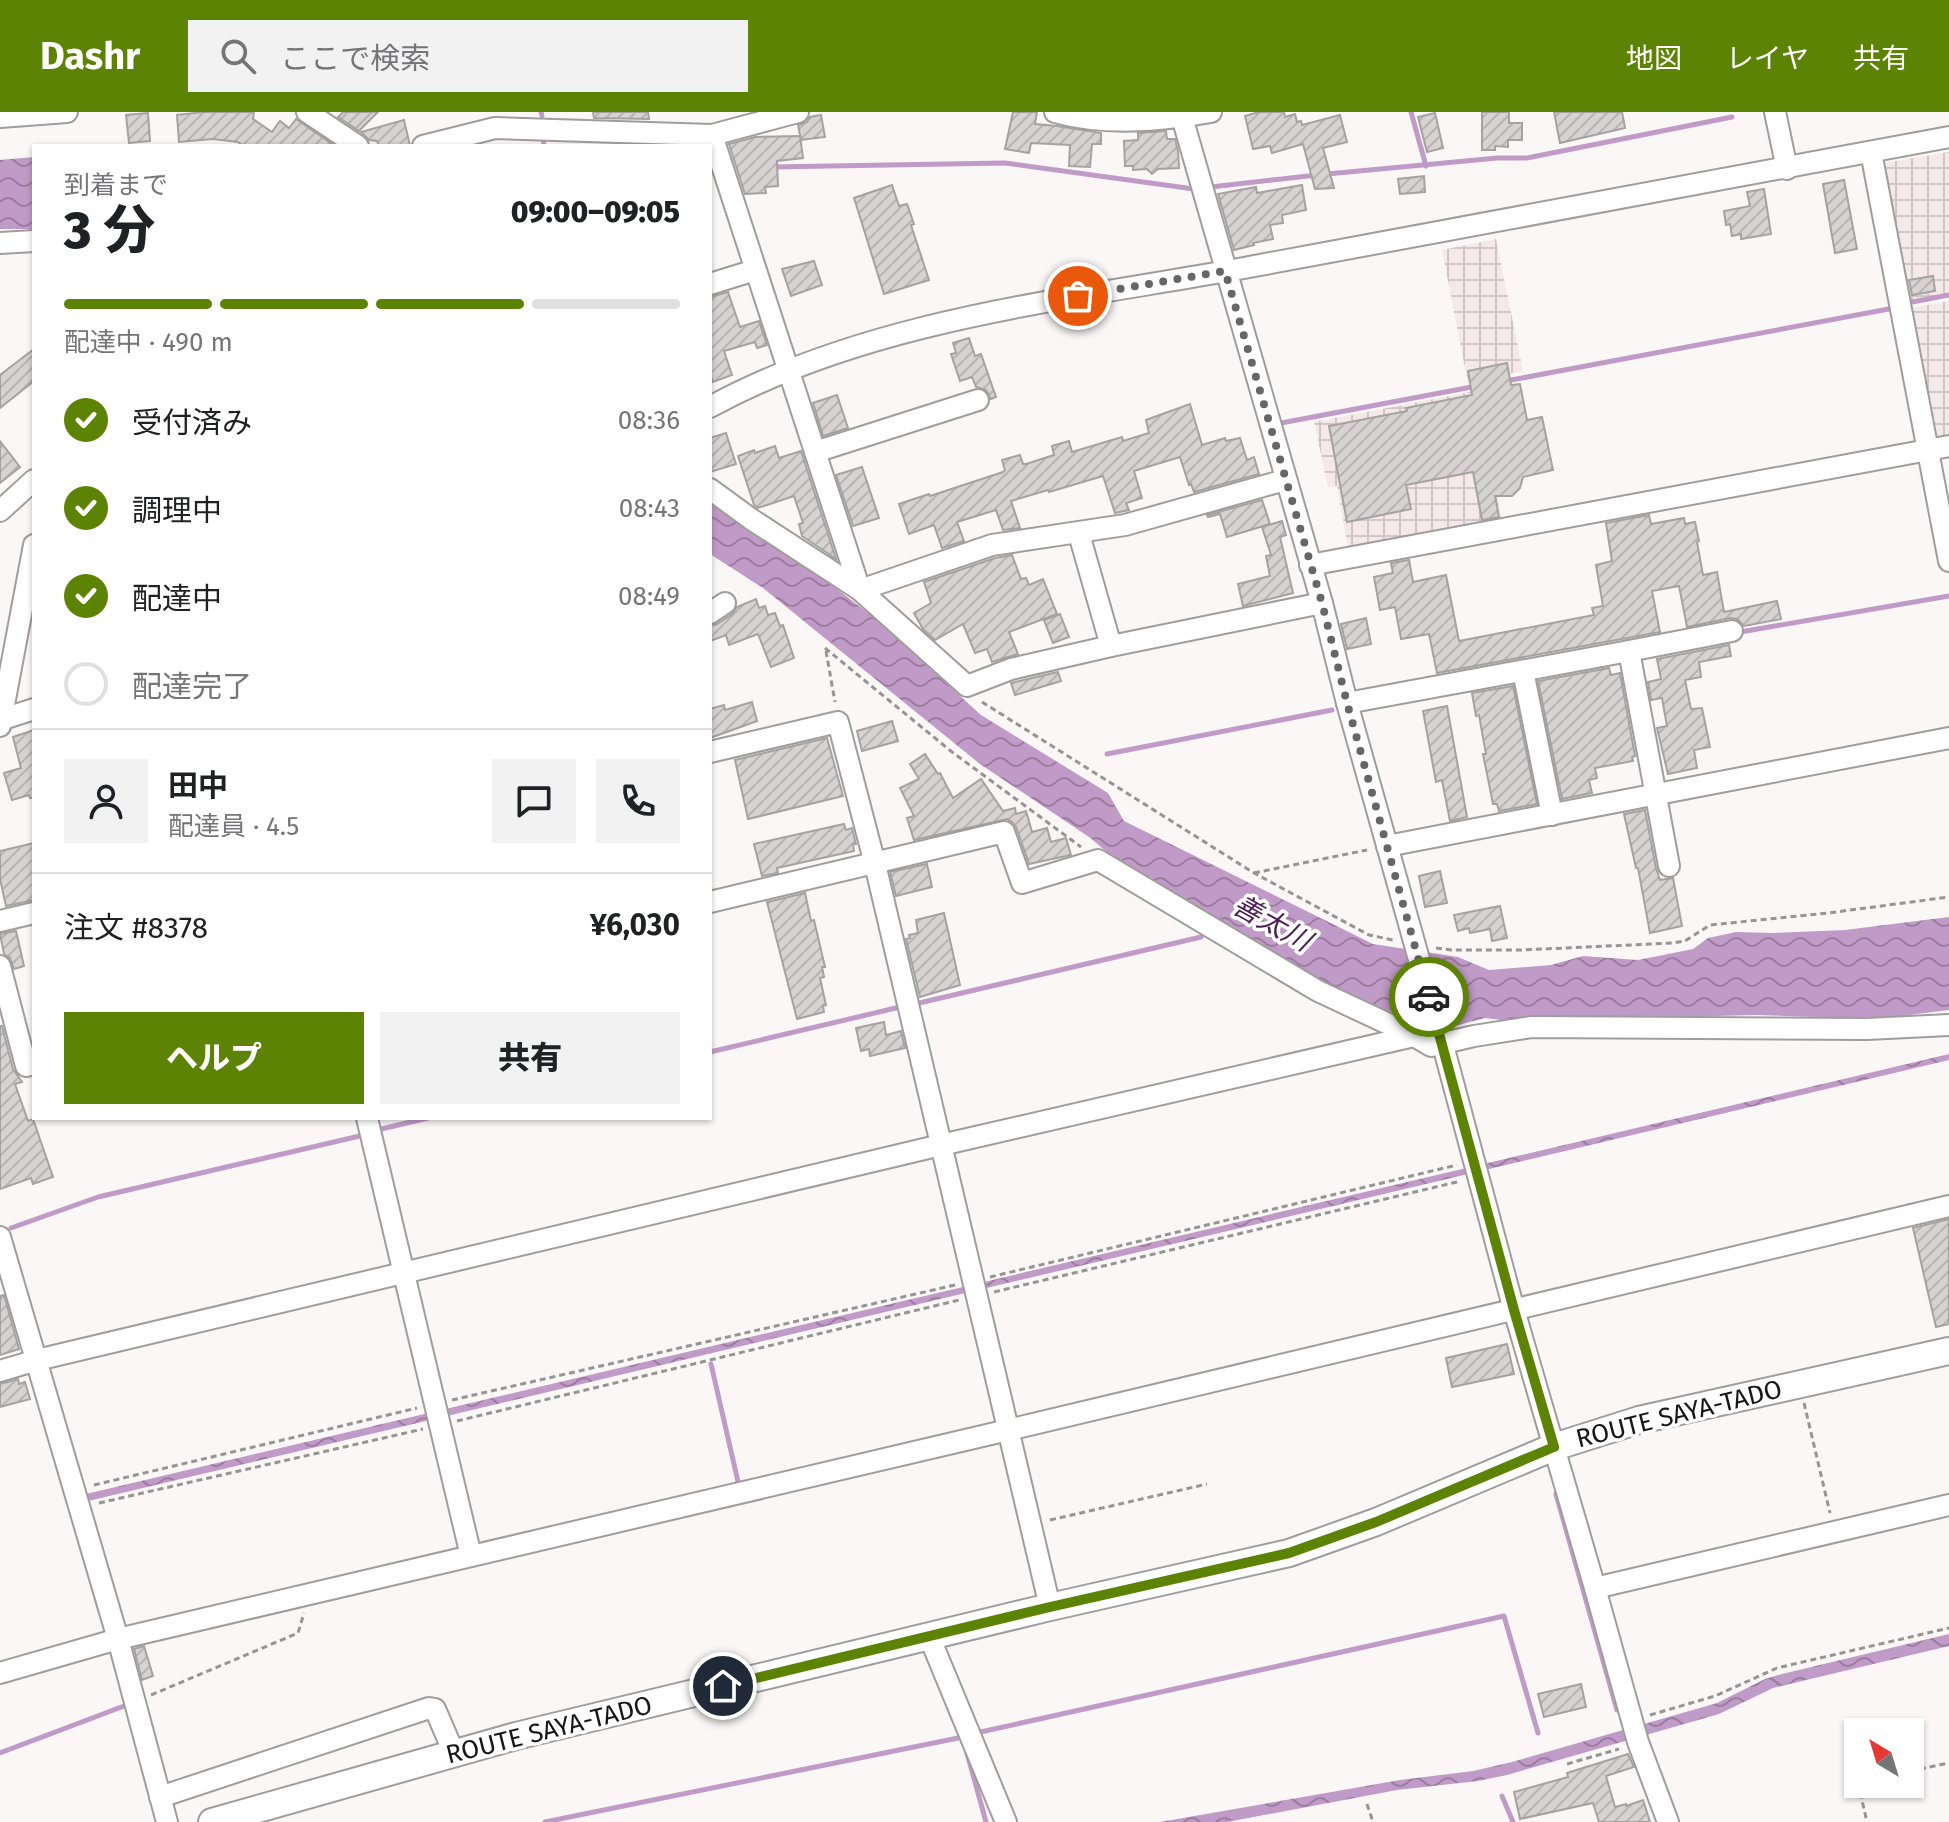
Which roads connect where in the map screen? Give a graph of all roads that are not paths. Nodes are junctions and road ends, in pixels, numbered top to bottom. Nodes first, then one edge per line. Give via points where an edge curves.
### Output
1 (67, 112) edge
2 (307, 112) edge
3 (798, 112) edge
4 (1055, 112) edge
5 (1211, 112) edge
6 (1775, 112) edge
7 (1187, 115) edge
8 (0, 117) edge
9 (551, 120) edge
10 (712, 135) junction
11 (1949, 137) edge
12 (355, 144) edge
13 (431, 144) edge
14 (1871, 152) junction
15 (1787, 169) junction
16 (32, 241) edge
17 (0, 243) edge
18 (755, 270) junction
19 (1225, 271) junction
20 (712, 283) edge
21 (788, 370) junction
22 (978, 400) dead end
23 (712, 406) edge
24 (1949, 446) edge
25 (1928, 450) junction
26 (815, 452) junction
27 (1285, 480) junction
28 (32, 482) edge
29 (712, 490) edge
30 (0, 511) edge
31 (1079, 534) junction
32 (32, 555) edge
33 (1949, 561) edge
34 (1310, 565) junction
35 (860, 590) junction
36 (1322, 603) junction
37 (1732, 631) dead end
38 (1111, 646) junction
39 (1629, 651) junction
40 (1523, 671) junction
41 (1347, 703) junction
42 (32, 710) edge
43 (1, 722) edge
44 (1949, 738) edge
45 (712, 752) edge
46 (1656, 795) junction
47 (1552, 815) junction
48 (1387, 846) junction
49 (875, 864) junction
50 (1669, 866) dead end
51 (712, 902) edge
52 (32, 913) edge
53 (0, 921) edge
54 (0, 966) edge
55 (1949, 1025) edge
56 (1414, 1036) junction
57 (1441, 1039) junction
58 (32, 1064) edge
59 (367, 1120) edge
60 (941, 1145) junction
61 (1949, 1206) edge
62 (0, 1237) edge
63 (403, 1275) junction
64 (1514, 1310) junction
65 (1949, 1351) edge
66 (37, 1360) junction
67 (0, 1371) edge
68 (1008, 1430) junction
69 (1554, 1447) junction
70 (1949, 1505) edge
71 (471, 1556) junction
72 (1595, 1588) junction
73 (1050, 1607) junction
74 (929, 1636) junction
75 (118, 1639) junction
76 (0, 1673) edge
77 (454, 1753) junction
78 (160, 1797) junction
79 (167, 1822) edge
80 (212, 1822) edge
81 (1006, 1822) edge
82 (1668, 1822) edge

1 - 8 street
2 - 12 street
3 - 10 street
4 - 7 street via 1124,122
5 - 7 street
6 - 15 street
7 - 19 street
9 - 10 street
9 - 13 street
10 - 18 street
11 - 14 street
14 - 15 street
14 - 25 street
15 - 19 street
16 - 17 street
18 - 20 street
18 - 21 street
19 - 21 street via 990,312
19 - 27 street
21 - 23 street
21 - 26 street
22 - 26 street
24 - 25 street
25 - 33 street
25 - 34 street
26 - 35 street
27 - 31 street
27 - 34 street
28 - 30 street
29 - 35 street
31 - 35 street via 992,545
31 - 38 street
32 - 43 street
34 - 36 street
35 - 38 street via 967,686 1025,665
36 - 38 street
36 - 41 street
37 - 39 street
39 - 40 street
39 - 46 street
40 - 41 street
40 - 47 street
41 - 48 street
42 - 43 street
44 - 46 street
45 - 49 street via 838,722
46 - 47 street
46 - 50 street
47 - 48 street
48 - 57 street
49 - 51 street
49 - 56 street via 1004,832 1022,883 1098,860 1318,991
49 - 60 street
52 - 53 street
54 - 58 street via 26,1066
55 - 57 street via 1532,1027
56 - 57 street via 1431,1046
56 - 60 street
57 - 64 street
59 - 63 street
60 - 63 street
60 - 68 street
61 - 64 street
62 - 66 street
63 - 66 street
63 - 71 street
64 - 68 street
64 - 69 street
65 - 69 main road, ROUTE SAYA-TADO via 1639,1420
66 - 67 street
66 - 75 street
68 - 71 street
68 - 73 street
69 - 72 street
69 - 73 main road, ROUTE SAYA-TADO via 1289,1553
70 - 72 street
71 - 75 street
72 - 82 street
73 - 74 main road, ROUTE SAYA-TADO
74 - 77 main road, ROUTE SAYA-TADO
74 - 81 street
75 - 76 street
75 - 78 street
77 - 78 street via 439,1716 429,1708
77 - 80 main road, ROUTE SAYA-TADO
78 - 79 street

